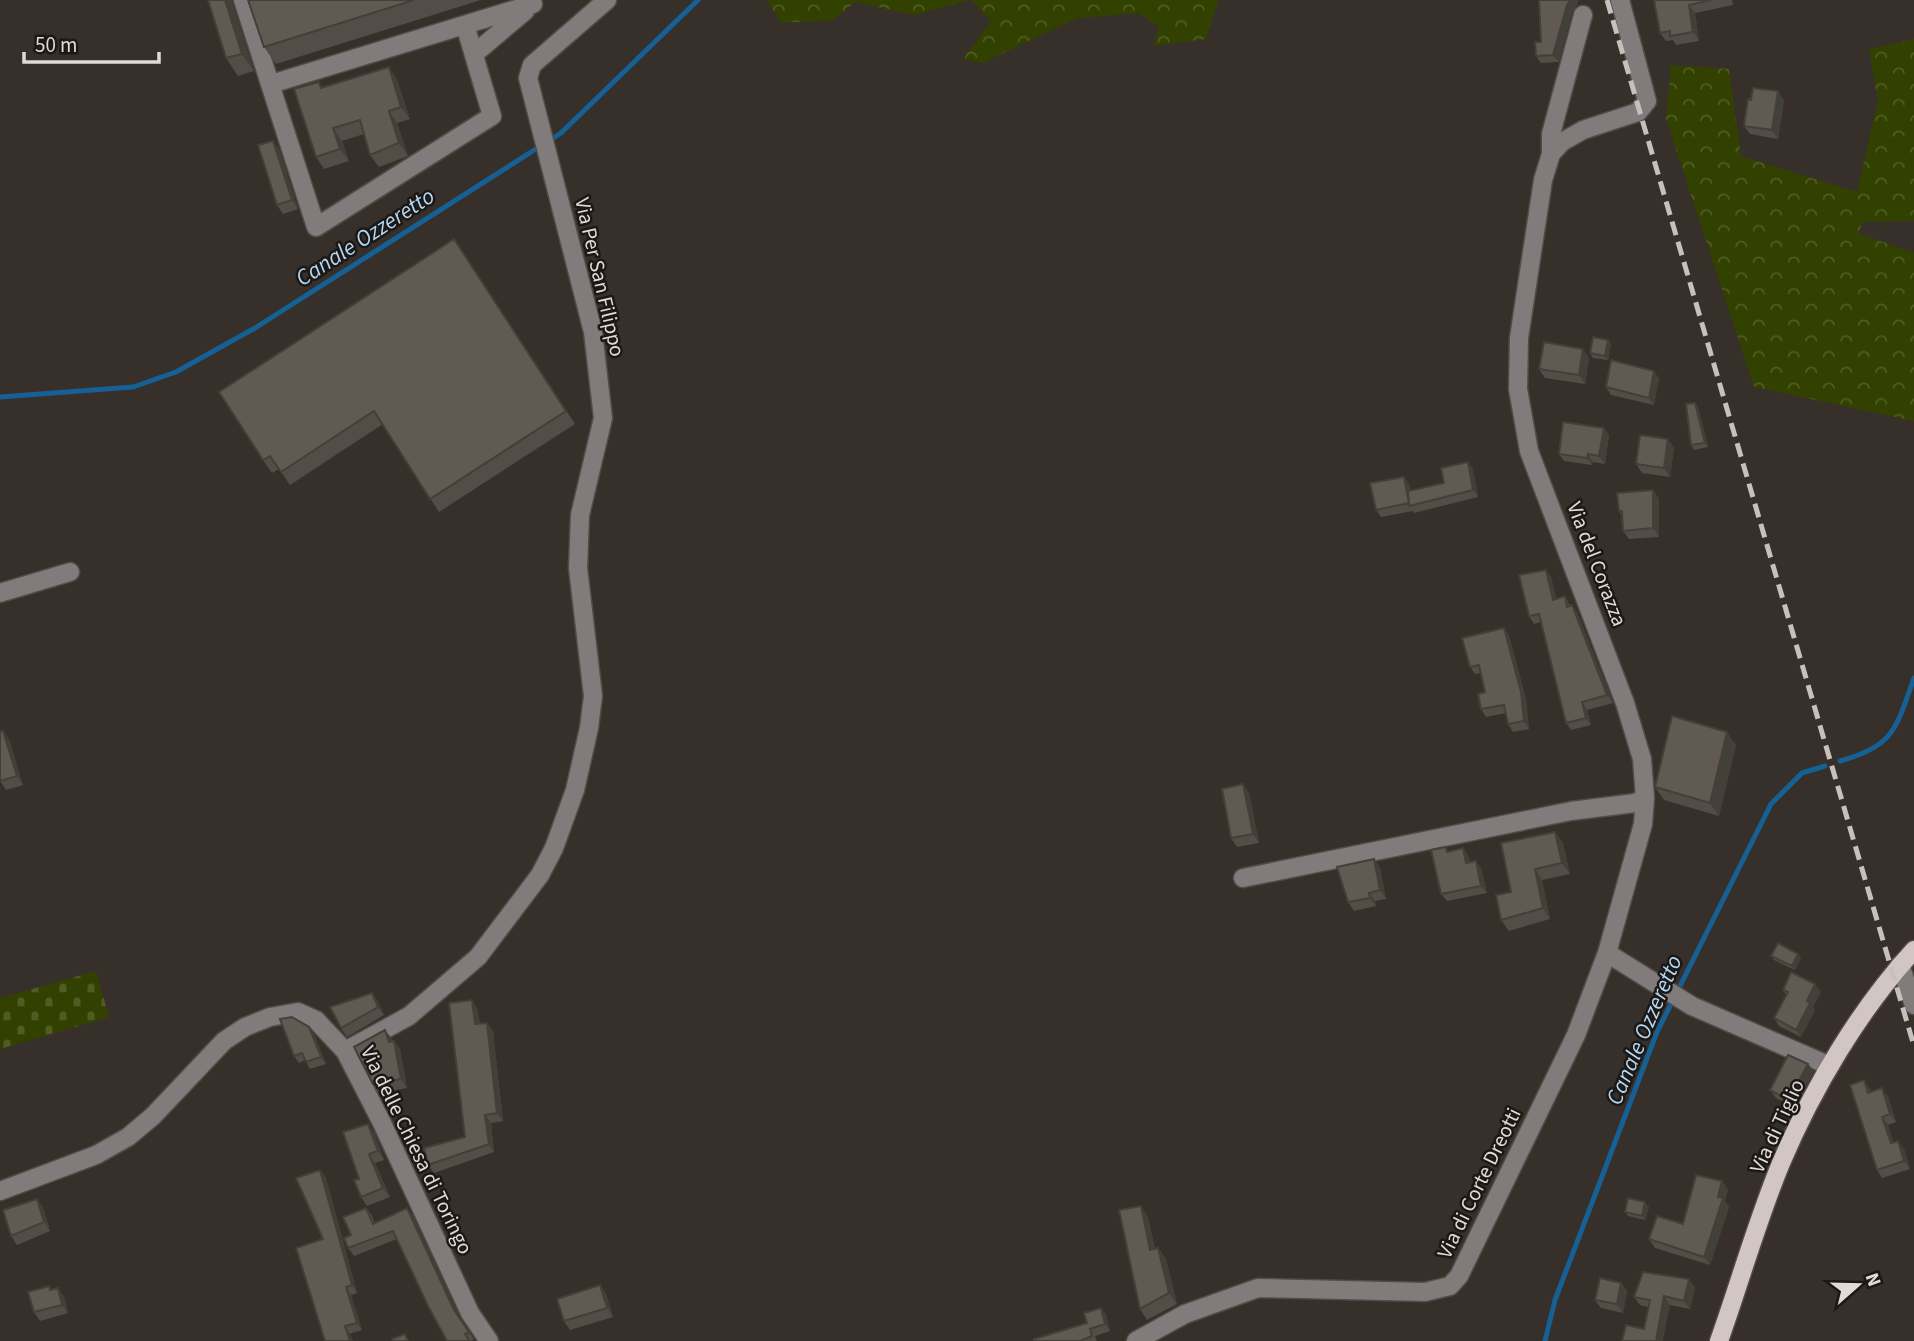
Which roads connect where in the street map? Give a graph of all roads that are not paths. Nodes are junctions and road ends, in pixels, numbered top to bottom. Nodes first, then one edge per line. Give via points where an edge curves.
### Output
1 (243, 0) edge
2 (607, 0) edge
3 (1620, 0) edge
4 (534, 1) edge
5 (1583, 15) dead end
6 (465, 25) junction
7 (474, 54) junction
8 (271, 84) junction
9 (1551, 154) junction
10 (70, 572) dead end
11 (0, 593) edge
12 (1645, 798) junction
13 (1242, 877) dead end
14 (1914, 950) edge
15 (1607, 953) junction
16 (1900, 965) junction
17 (1914, 1004) edge
18 (345, 1051) junction
19 (1830, 1066) junction
20 (0, 1191) edge
21 (489, 1341) edge
22 (1136, 1341) edge
23 (1719, 1341) edge

1 - 8 street
2 - 18 street, Via Per San Filippo via 532,65 528,78 593,332 603,418 580,516 578,568 593,696 575,790 540,875 478,957 409,1016
3 - 9 street via 1647,101 1638,112 1583,130
4 - 6 street
4 - 7 street
5 - 9 street, Via del Corazza via 1551,134
6 - 7 street
6 - 8 street
7 - 8 street via 492,116 316,227
9 - 12 street, Via del Corazza via 1519,338 1518,389 1529,451 1633,727 1642,759
10 - 11 street
12 - 13 street
12 - 15 street, Via del Corazza via 1643,824
14 - 16 main road, Via di Tiglio
15 - 19 street via 1692,1006
15 - 22 street, Via di Corte Dreotti via 1576,1035 1459,1276 1450,1286 1425,1292 1258,1288 1185,1314
16 - 17 street
16 - 19 main road, Via di Tiglio
18 - 20 street, Via delle Chiesa di Toringo via 316,1020 298,1012 258,1022 224,1041 128,1137 96,1155
18 - 21 street, Via delle Chiesa di Toringo via 470,1313
19 - 23 main road, Via di Tiglio via 1781,1163

